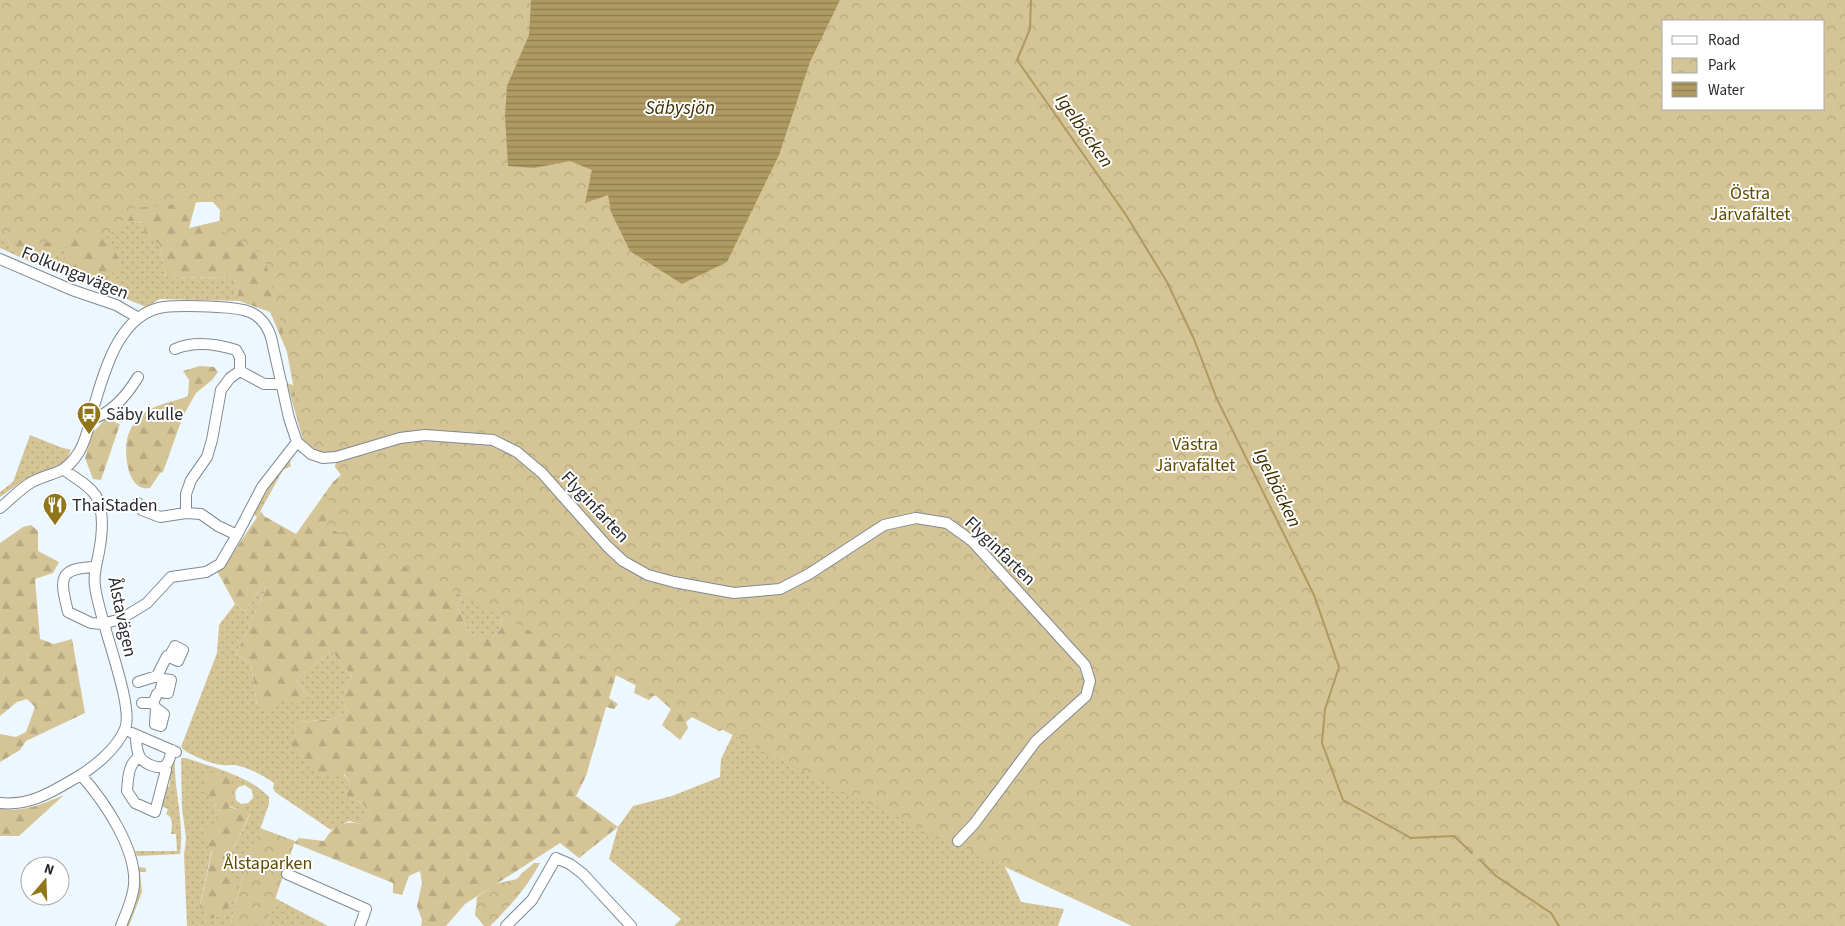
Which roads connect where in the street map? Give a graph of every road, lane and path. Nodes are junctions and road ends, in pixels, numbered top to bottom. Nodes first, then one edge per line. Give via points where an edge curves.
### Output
1 (0, 259) edge
2 (137, 317) junction
3 (175, 350) dead end
4 (240, 371) junction
5 (138, 378) dead end
6 (282, 384) junction
7 (90, 419) junction
8 (296, 442) junction
9 (64, 470) junction
10 (138, 503) dead end
11 (0, 508) edge
12 (186, 513) junction
13 (238, 535) junction
14 (96, 567) junction
15 (102, 624) junction
16 (169, 657) dead end
17 (160, 677) junction
18 (138, 682) dead end
19 (142, 703) dead end
20 (125, 729) junction
21 (136, 736) junction
22 (139, 757) junction
23 (164, 766) junction
24 (80, 775) junction
25 (0, 803) edge
26 (958, 841) dead end
27 (287, 874) dead end
28 (121, 926) edge
29 (360, 926) edge
30 (506, 926) edge
31 (631, 926) edge

1 - 2 street, Folkungavägen via 116,305
2 - 6 street via 163,307 187,306 238,308 254,314 268,326
2 - 7 street via 107,364
3 - 4 street via 185,345 220,345 236,350 240,357
4 - 6 street via 264,384
4 - 12 street via 221,390 207,457 191,480 186,494
5 - 7 street via 129,392 102,416
6 - 8 street
7 - 9 street via 79,452
8 - 13 street via 262,487
8 - 26 street, Flyginfarten via 311,454 323,458 342,456 400,438 425,435 493,440 517,452 542,472 584,522 623,561 648,575 734,593 780,589 884,525 916,518 947,523 972,542 1031,605 1085,665 1090,681 1086,696 1036,741
9 - 11 street via 32,482
9 - 14 street, Ålstavägen via 97,497 102,525
10 - 12 street via 142,510 160,517
12 - 13 street via 201,514
13 - 15 street via 220,564 206,572 171,577 147,602 122,619
14 - 15 street, Ålstavägen via 94,584
14 - 15 street via 79,567 68,572 62,579 62,590 68,612 91,623
15 - 20 street, Ålstavägen via 126,704
16 - 17 street
17 - 18 street
17 - 19 street via 160,692 155,706
20 - 21 street
20 - 24 street via 104,757
21 - 22 street
21 - 23 street via 175,751
22 - 23 street via 144,762
22 - 23 street via 132,763 126,791 135,803 155,812 166,770
24 - 25 street via 35,800
24 - 28 street via 120,832 133,867 134,885
27 - 29 street via 366,909
30 - 31 street via 532,900 556,858 583,874

